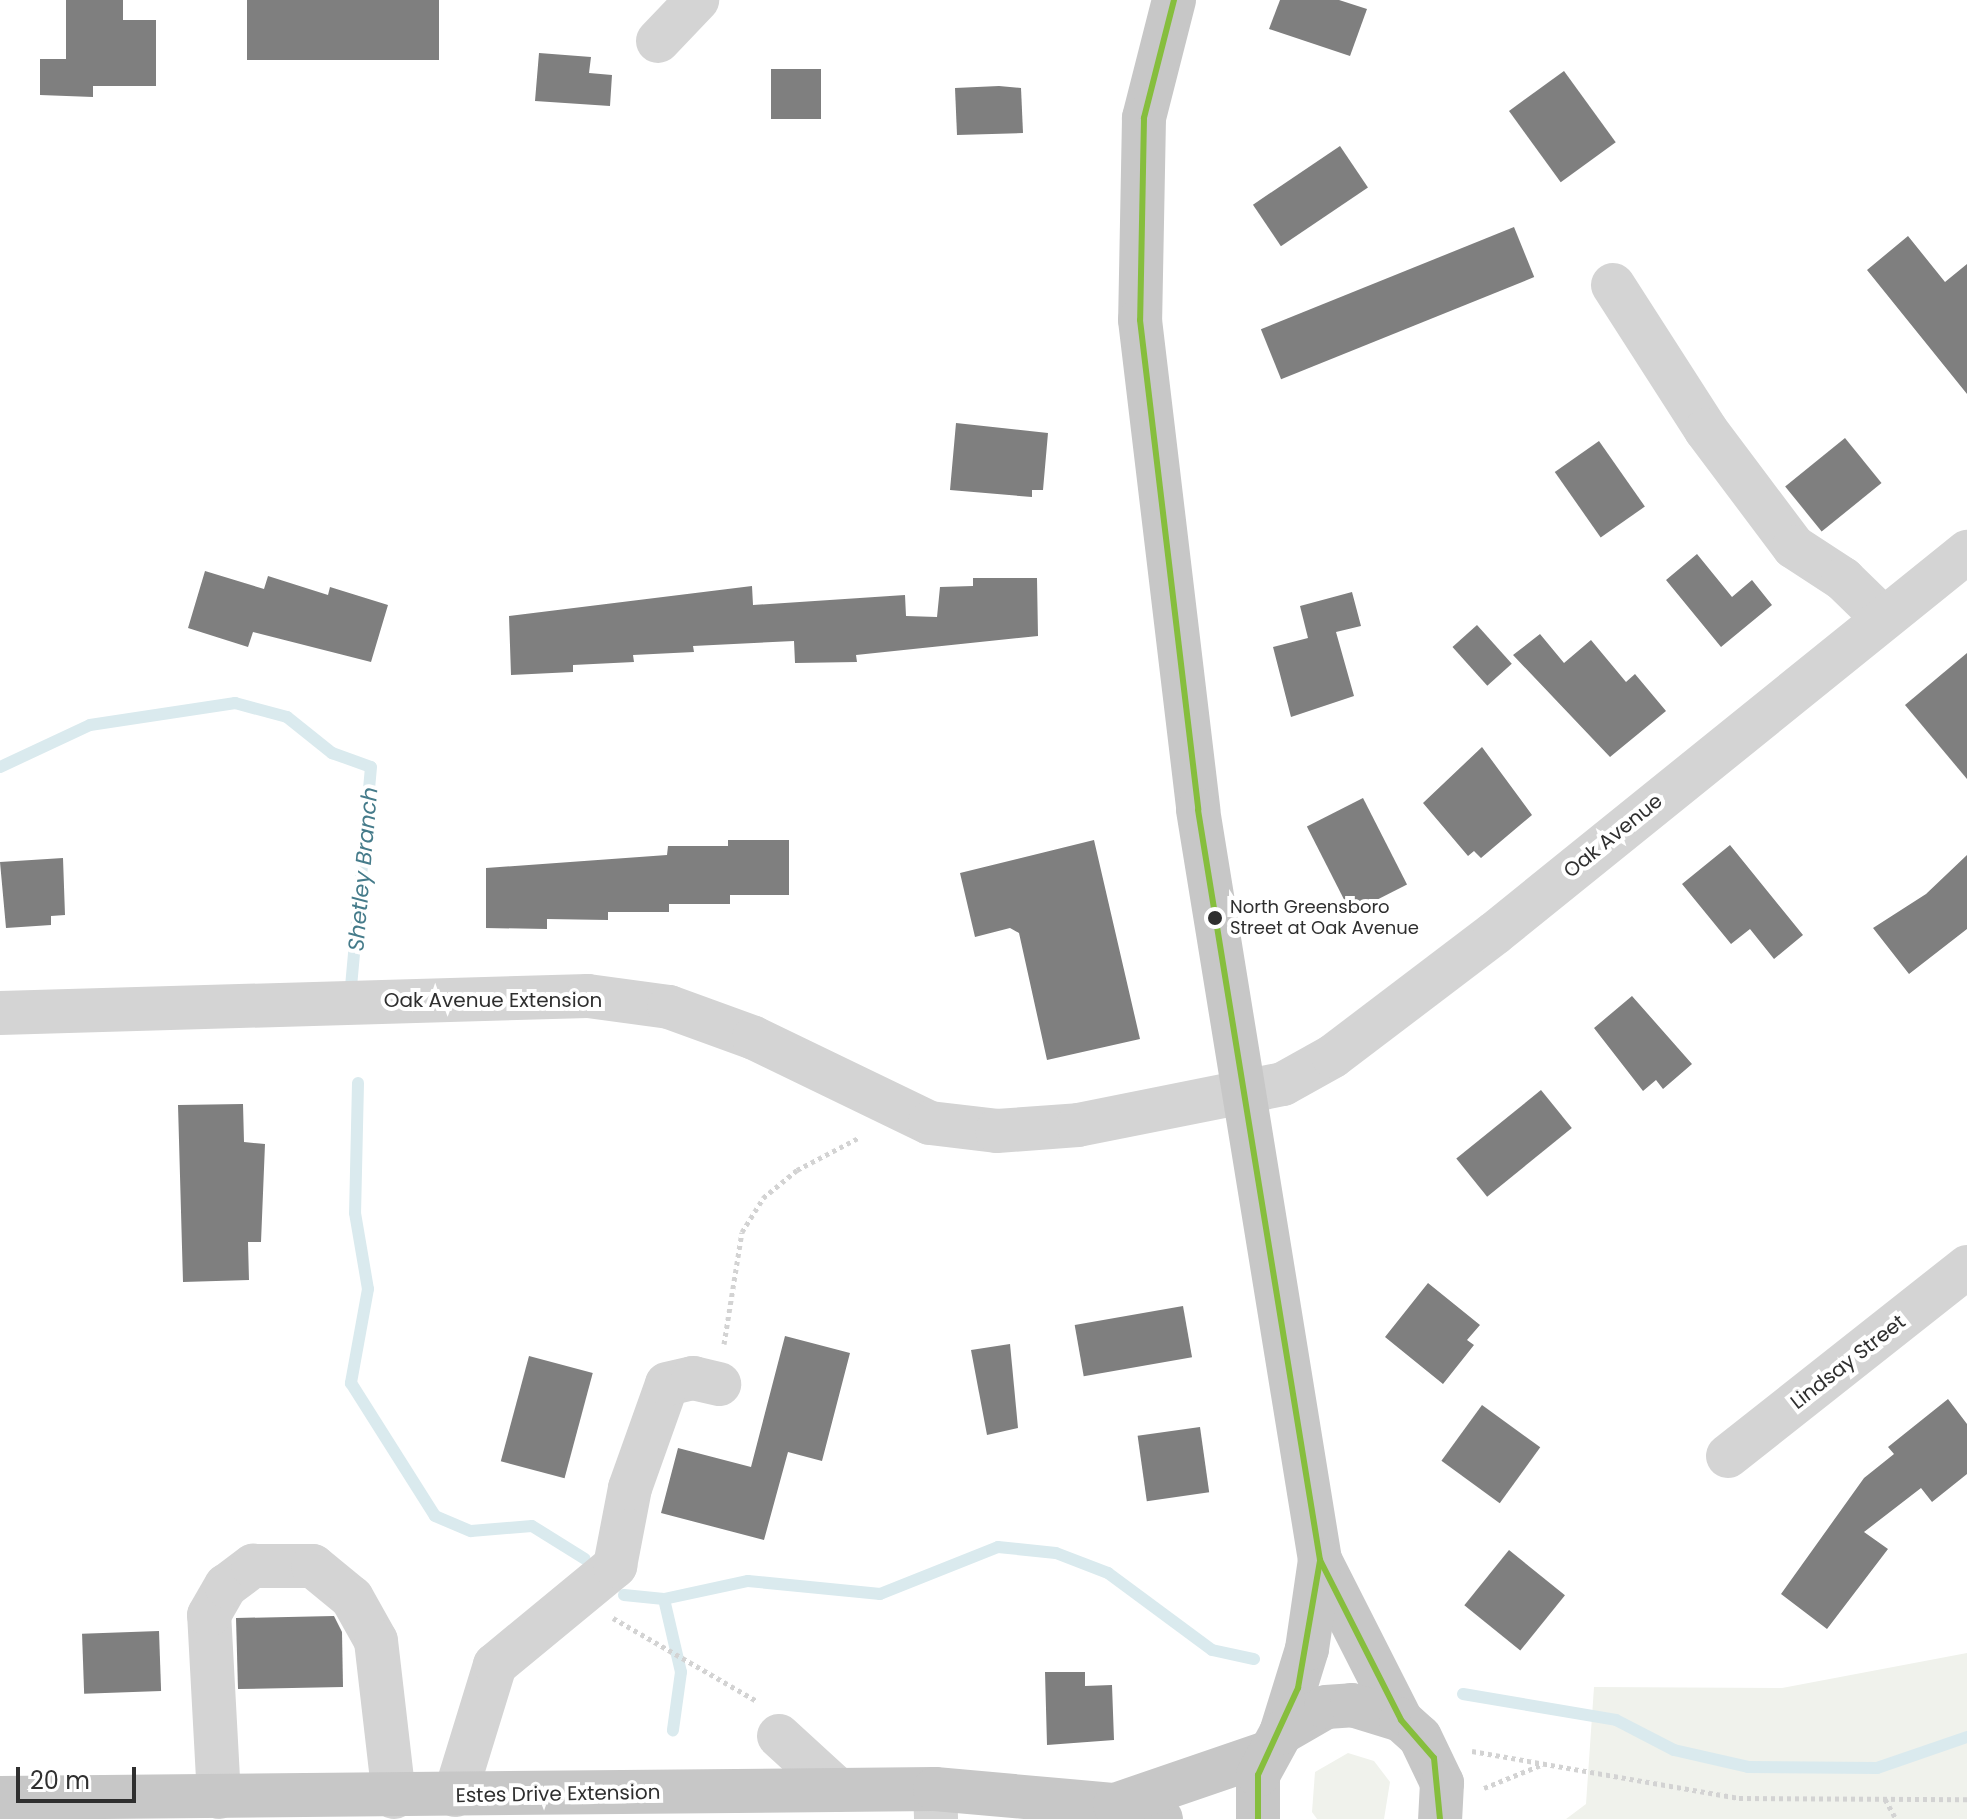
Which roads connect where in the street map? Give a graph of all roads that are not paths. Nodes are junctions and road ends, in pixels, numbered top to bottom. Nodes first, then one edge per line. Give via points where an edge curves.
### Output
1 (697, 0) edge
2 (1174, 0) edge
3 (658, 41) dead end
4 (1613, 285) dead end
5 (1967, 552) edge
6 (1883, 618) junction
7 (0, 1013) edge
8 (1244, 1092) junction
9 (1967, 1267) edge
10 (719, 1384) road end
11 (1728, 1456) dead end
12 (1320, 1560) junction
13 (1410, 1728) junction
14 (779, 1736) road end
15 (1274, 1743) junction
16 (838, 1790) junction
17 (455, 1795) junction
18 (219, 1797) junction
19 (394, 1797) junction
20 (0, 1798) edge
21 (935, 1804) edge
22 (1115, 1805) junction
23 (156, 1808) edge
24 (1161, 1819) edge
25 (1258, 1819) edge
26 (1440, 1819) edge

1 - 3 street
2 - 8 main road via 1144,118 1140,320 1198,810
4 - 6 street via 1706,430 1794,547 1843,579
5 - 6 street, Oak Avenue
6 - 8 street, Oak Avenue via 1333,1056 1302,1076
7 - 8 street, Oak Avenue Extension via 588,996 669,1007 754,1038 930,1123 997,1131 1078,1125
8 - 12 main road
9 - 11 street, Lindsay Street
10 - 17 street via 693,1378 667,1384 630,1488 615,1566 495,1665
12 - 13 main road
12 - 15 main road via 1304,1662
13 - 15 main road, Estes Drive Extension via 1352,1705 1326,1707
13 - 26 main road via 1442,1783
14 - 16 street
15 - 22 main road, Estes Drive Extension
15 - 25 main road via 1258,1775
16 - 17 main road, Estes Drive Extension
16 - 21 main road, Estes Drive Extension
17 - 19 main road, Estes Drive Extension
18 - 19 main road, Estes Drive Extension
18 - 19 street via 209,1615 226,1586 253,1566 313,1566 352,1598 376,1641
18 - 23 main road, Estes Drive Extension
20 - 23 main road, Estes Drive Extension
21 - 22 main road, Estes Drive Extension
22 - 24 main road, Estes Drive Extension

